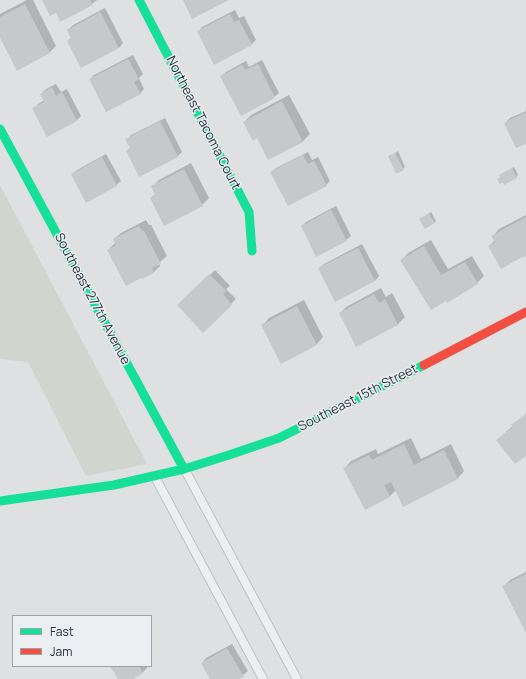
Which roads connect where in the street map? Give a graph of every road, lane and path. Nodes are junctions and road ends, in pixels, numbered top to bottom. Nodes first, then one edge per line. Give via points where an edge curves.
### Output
1 (139, 0) edge
2 (0, 129) edge
3 (252, 251) dead end
4 (526, 312) edge
5 (184, 469) junction
6 (155, 476) junction
7 (0, 501) edge
8 (263, 679) edge
9 (298, 679) edge

1 - 3 street, Northeast Tacoma Court via 249,212
2 - 5 street, Southeast 277th Avenue
4 - 5 street, Southeast 15th Street via 279,438
5 - 6 street, Southeast 15th Street
5 - 9 lane
6 - 7 street, Southeast 15th Street via 114,485
6 - 8 lane

